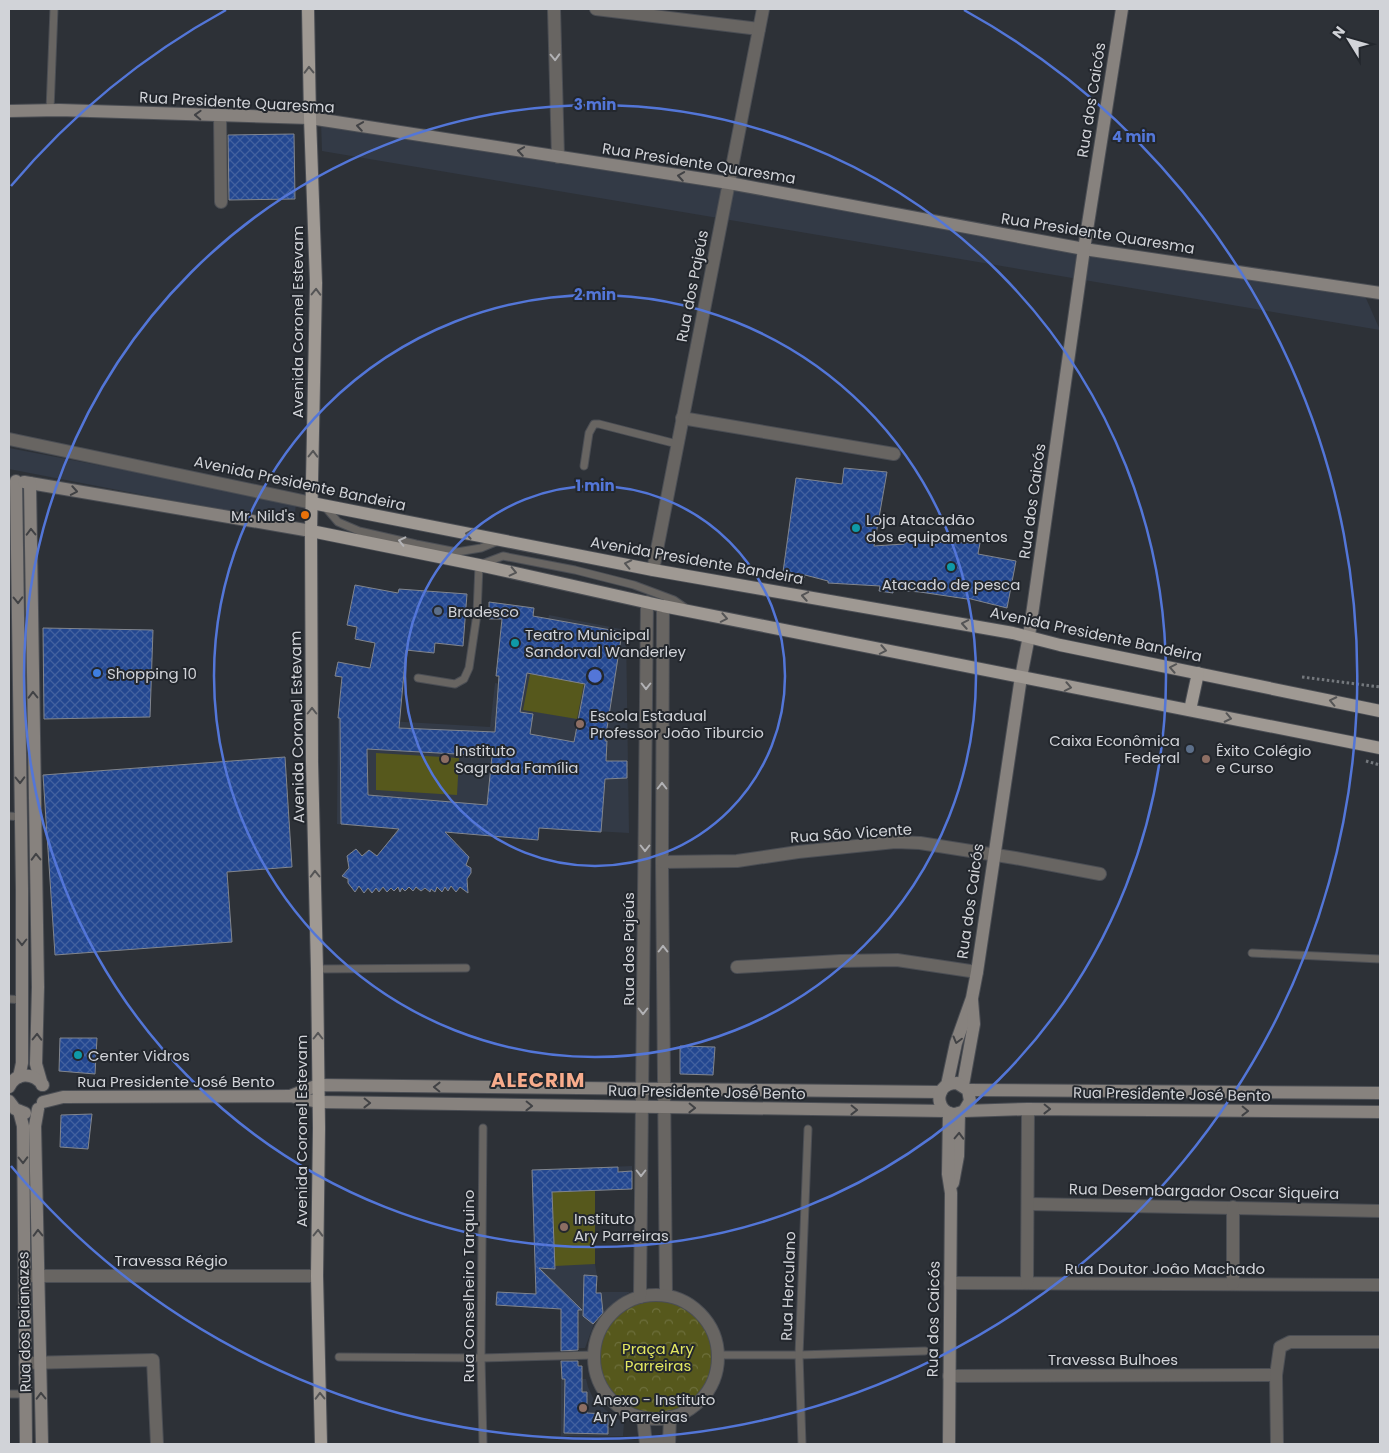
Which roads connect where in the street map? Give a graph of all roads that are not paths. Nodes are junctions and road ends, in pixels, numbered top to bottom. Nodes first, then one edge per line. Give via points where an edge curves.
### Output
1 (54, 9) edge
2 (308, 9) edge
3 (554, 9) edge
4 (596, 9) edge
5 (763, 9) edge
6 (1122, 9) edge
7 (759, 29) junction
8 (50, 110) junction
9 (9, 111) edge
10 (220, 115) junction
11 (310, 118) junction
12 (558, 157) junction
13 (729, 183) junction
14 (221, 202) dead end
15 (1084, 249) junction
16 (1380, 293) edge
17 (682, 418) junction
18 (9, 439) edge
19 (677, 444) junction
20 (894, 454) dead end
21 (584, 466) dead end
22 (13, 480) edge
23 (30, 483) junction
24 (318, 504) junction
25 (311, 531) junction
26 (500, 540) junction
27 (479, 565) junction
28 (653, 570) junction
29 (647, 602) junction
30 (663, 606) junction
31 (691, 611) junction
32 (32, 621) junction
33 (18, 624) junction
34 (1029, 636) junction
35 (1198, 673) junction
36 (1021, 677) junction
37 (418, 678) dead end
38 (1190, 710) junction
39 (1380, 710) edge
40 (1380, 748) edge
41 (34, 756) junction
42 (20, 758) junction
43 (15, 817) edge
44 (993, 855) junction
45 (662, 862) junction
46 (1100, 874) dead end
47 (22, 890) junction
48 (36, 891) junction
49 (1252, 953) dead end
50 (1380, 959) edge
51 (738, 967) dead end
52 (466, 968) dead end
53 (317, 969) junction
54 (977, 972) junction
55 (972, 998) junction
56 (9, 1000) edge
57 (22, 1000) junction
58 (12, 1084) edge
59 (318, 1085) junction
60 (471, 1087) junction
61 (965, 1088) junction
62 (944, 1089) junction
63 (642, 1090) junction
64 (664, 1090) junction
65 (792, 1091) junction
66 (1094, 1092) junction
67 (1215, 1093) junction
68 (1380, 1093) edge
69 (1332, 1094) junction
70 (42, 1096) junction
71 (290, 1096) junction
72 (318, 1102) junction
73 (11, 1105) edge
74 (471, 1105) junction
75 (642, 1108) junction
76 (664, 1108) junction
77 (792, 1109) junction
78 (1028, 1109) junction
79 (1094, 1110) junction
80 (1214, 1111) junction
81 (954, 1112) junction
82 (1331, 1112) junction
83 (1380, 1112) edge
84 (483, 1128) dead end
85 (808, 1129) dead end
86 (1028, 1204) junction
87 (1233, 1207) junction
88 (1380, 1211) edge
89 (39, 1275) junction
90 (24, 1276) junction
91 (317, 1276) junction
92 (950, 1283) junction
93 (1027, 1283) junction
94 (1233, 1284) junction
95 (1380, 1285) edge
96 (666, 1295) junction
97 (640, 1297) junction
98 (1380, 1342) edge
99 (925, 1352) dead end
100 (718, 1354) junction
101 (594, 1355) junction
102 (799, 1355) junction
103 (339, 1357) dead end
104 (481, 1358) junction
105 (25, 1363) junction
106 (41, 1363) junction
107 (1276, 1375) junction
108 (949, 1376) junction
109 (9, 1394) edge
110 (25, 1394) junction
111 (670, 1417) junction
112 (643, 1418) junction
113 (669, 1443) edge
114 (26, 1444) edge
115 (42, 1444) edge
116 (157, 1444) edge
117 (321, 1444) edge
118 (483, 1444) edge
119 (646, 1444) edge
120 (650, 1444) edge
121 (802, 1444) edge
122 (949, 1444) edge
123 (1277, 1444) edge

1 - 8 lane
11 -> 2 main road, Avenida Coronel Estevam
3 -> 12 street
4 - 7 street
5 - 7 street, Rua dos Pajeús
6 - 15 street, Rua dos Caicós
7 - 13 street, Rua dos Pajeús
8 - 9 street, Rua Presidente Quaresma
10 -> 8 street, Rua Presidente Quaresma
10 - 11 street, Rua Presidente Quaresma
10 - 14 street
12 -> 11 street, Rua Presidente Quaresma
24 -> 11 main road, Avenida Coronel Estevam via 316,283
13 -> 12 street, Rua Presidente Quaresma
13 - 15 street, Rua Presidente Quaresma
13 - 17 street, Rua dos Pajeús
15 - 16 street, Rua Presidente Quaresma
15 - 34 street, Rua dos Caicós
17 - 19 street, Rua dos Pajeús
17 - 20 street
18 - 24 street, Avenida Presidente Bandeira
19 - 21 lane via 594,424 589,433
19 - 28 street, Rua dos Pajeús
22 - 23 street
22 -> 33 street
23 -> 25 street
32 -> 23 street
24 - 25 main road, Avenida Coronel Estevam
26 -> 24 main road, Avenida Presidente Bandeira
26 -> 24 lane via 481,548 457,552 416,544 358,531 338,522
25 - 27 main road
53 -> 25 main road, Avenida Coronel Estevam
28 -> 26 main road, Avenida Presidente Bandeira
27 -> 29 main road
27 - 31 lane via 503,556 575,570 634,585 674,600
27 - 37 lane via 477,614 469,668 464,679 455,684
34 -> 28 main road, Avenida Presidente Bandeira
29 - 30 main road
29 -> 63 street, Rua dos Pajeús
30 - 31 main road
45 -> 30 street
31 -> 36 main road
32 - 33 street
41 -> 32 street
33 - 42 street
35 -> 34 main road, Avenida Presidente Bandeira
34 - 36 street, Rua dos Caicós
35 - 38 main road
39 -> 35 main road, Avenida Presidente Bandeira
36 -> 38 main road
36 - 44 street, Rua dos Caicós
38 -> 40 main road
41 - 42 lane
48 -> 41 street
42 -> 43 street
43 - 47 street
44 - 45 street, Rua São Vicente via 895,842 737,860
44 - 46 street, Rua São Vicente
44 - 54 street, Rua dos Caicós
64 -> 45 street
47 - 48 street
47 -> 57 street
70 -> 48 street via 36,1064
49 - 50 lane
51 - 54 street via 897,960
52 - 53 lane
59 -> 53 main road, Avenida Coronel Estevam
54 - 55 street, Rua dos Caicós
55 - 61 street, Rua dos Caicós via 974,1024
55 -> 62 street, Rua dos Caicós
56 - 57 lane
57 - 58 street via 22,1064
58 - 70 street via 30,1076 37,1079
60 -> 59 street, Rua Presidente José Bento
59 - 71 street, Rua Presidente José Bento
59 - 72 main road, Avenida Coronel Estevam
60 - 63 street, Rua Presidente José Bento
60 - 74 street
61 - 62 street via 957,1083
61 - 66 street, Rua Presidente José Bento
61 - 81 street via 970,1101
62 - 65 street, Rua Presidente José Bento
62 - 81 street via 940,1102
63 - 64 street, Rua Presidente José Bento
63 - 75 street, Rua dos Pajeús
64 - 65 street, Rua Presidente José Bento
64 - 76 street
65 - 77 street
66 - 67 street, Rua Presidente José Bento
66 - 79 street
67 - 69 street, Rua Presidente José Bento
67 - 80 street
68 - 69 street, Rua Presidente José Bento
69 - 82 street
70 - 71 street, Rua Presidente José Bento
70 - 73 street, Rua Presidente José Bento via 29,1113
89 -> 70 street, Rua dos Paianazes via 35,1126
71 - 72 street, Rua Presidente José Bento
72 -> 74 street, Rua Presidente José Bento
91 -> 72 main road, Avenida Coronel Estevam
73 -> 90 street, Rua dos Paianazes via 22,1126
74 -> 75 street, Rua Presidente José Bento
75 - 76 street, Rua Presidente José Bento
75 -> 97 street, Rua dos Pajeús
76 -> 77 street, Rua Presidente José Bento
76 - 96 street
77 -> 81 street, Rua Presidente José Bento
78 -> 79 street, Rua Presidente José Bento
78 - 81 street, Rua Presidente José Bento
78 - 86 street
79 - 80 street, Rua Presidente José Bento
80 -> 82 street, Rua Presidente José Bento
81 - 92 street, Rua dos Caicós via 947,1155 951,1193
82 - 83 street, Rua Presidente José Bento
84 - 104 lane, Rua Conselheiro Tarquino
85 - 102 lane, Rua Herculano
86 - 87 street, Rua Desembargador Oscar Siqueira
86 - 93 street
87 - 88 street, Rua Desembargador Oscar Siqueira
87 - 94 street
89 - 90 street, Travessa Régio
89 - 91 street, Travessa Régio
89 - 106 street, Rua dos Paianazes
90 - 105 street, Rua dos Paianazes
117 -> 91 main road, Avenida Coronel Estevam
92 - 93 street, Rua Doutor Joâo Machado
92 - 108 street, Rua dos Caicós
93 - 94 street, Rua Doutor Joâo Machado
94 - 95 street, Rua Doutor Joâo Machado
96 - 97 street
96 - 100 street via 686,1302 703,1315 714,1334
97 - 101 street via 628,1301 610,1315 598,1333
98 - 107 street via 1290,1342 1280,1347
99 - 102 lane
100 - 102 lane
100 - 111 street via 710,1387 700,1401
101 - 104 lane
101 - 112 street via 597,1376 607,1395 623,1410
102 - 121 lane, Rua Herculano
103 - 104 lane
104 - 118 lane, Rua Conselheiro Tarquino
105 - 106 street
105 - 110 street, Rua dos Paianazes
115 -> 106 street, Rua dos Paianazes
106 - 116 street via 153,1360
107 - 108 street, Travessa Bulhoes
107 - 123 street
108 - 122 street, Rua dos Caicós
109 - 110 lane
110 - 114 street, Rua dos Paianazes
111 - 112 street
111 - 113 street
112 - 119 street
113 - 120 street

